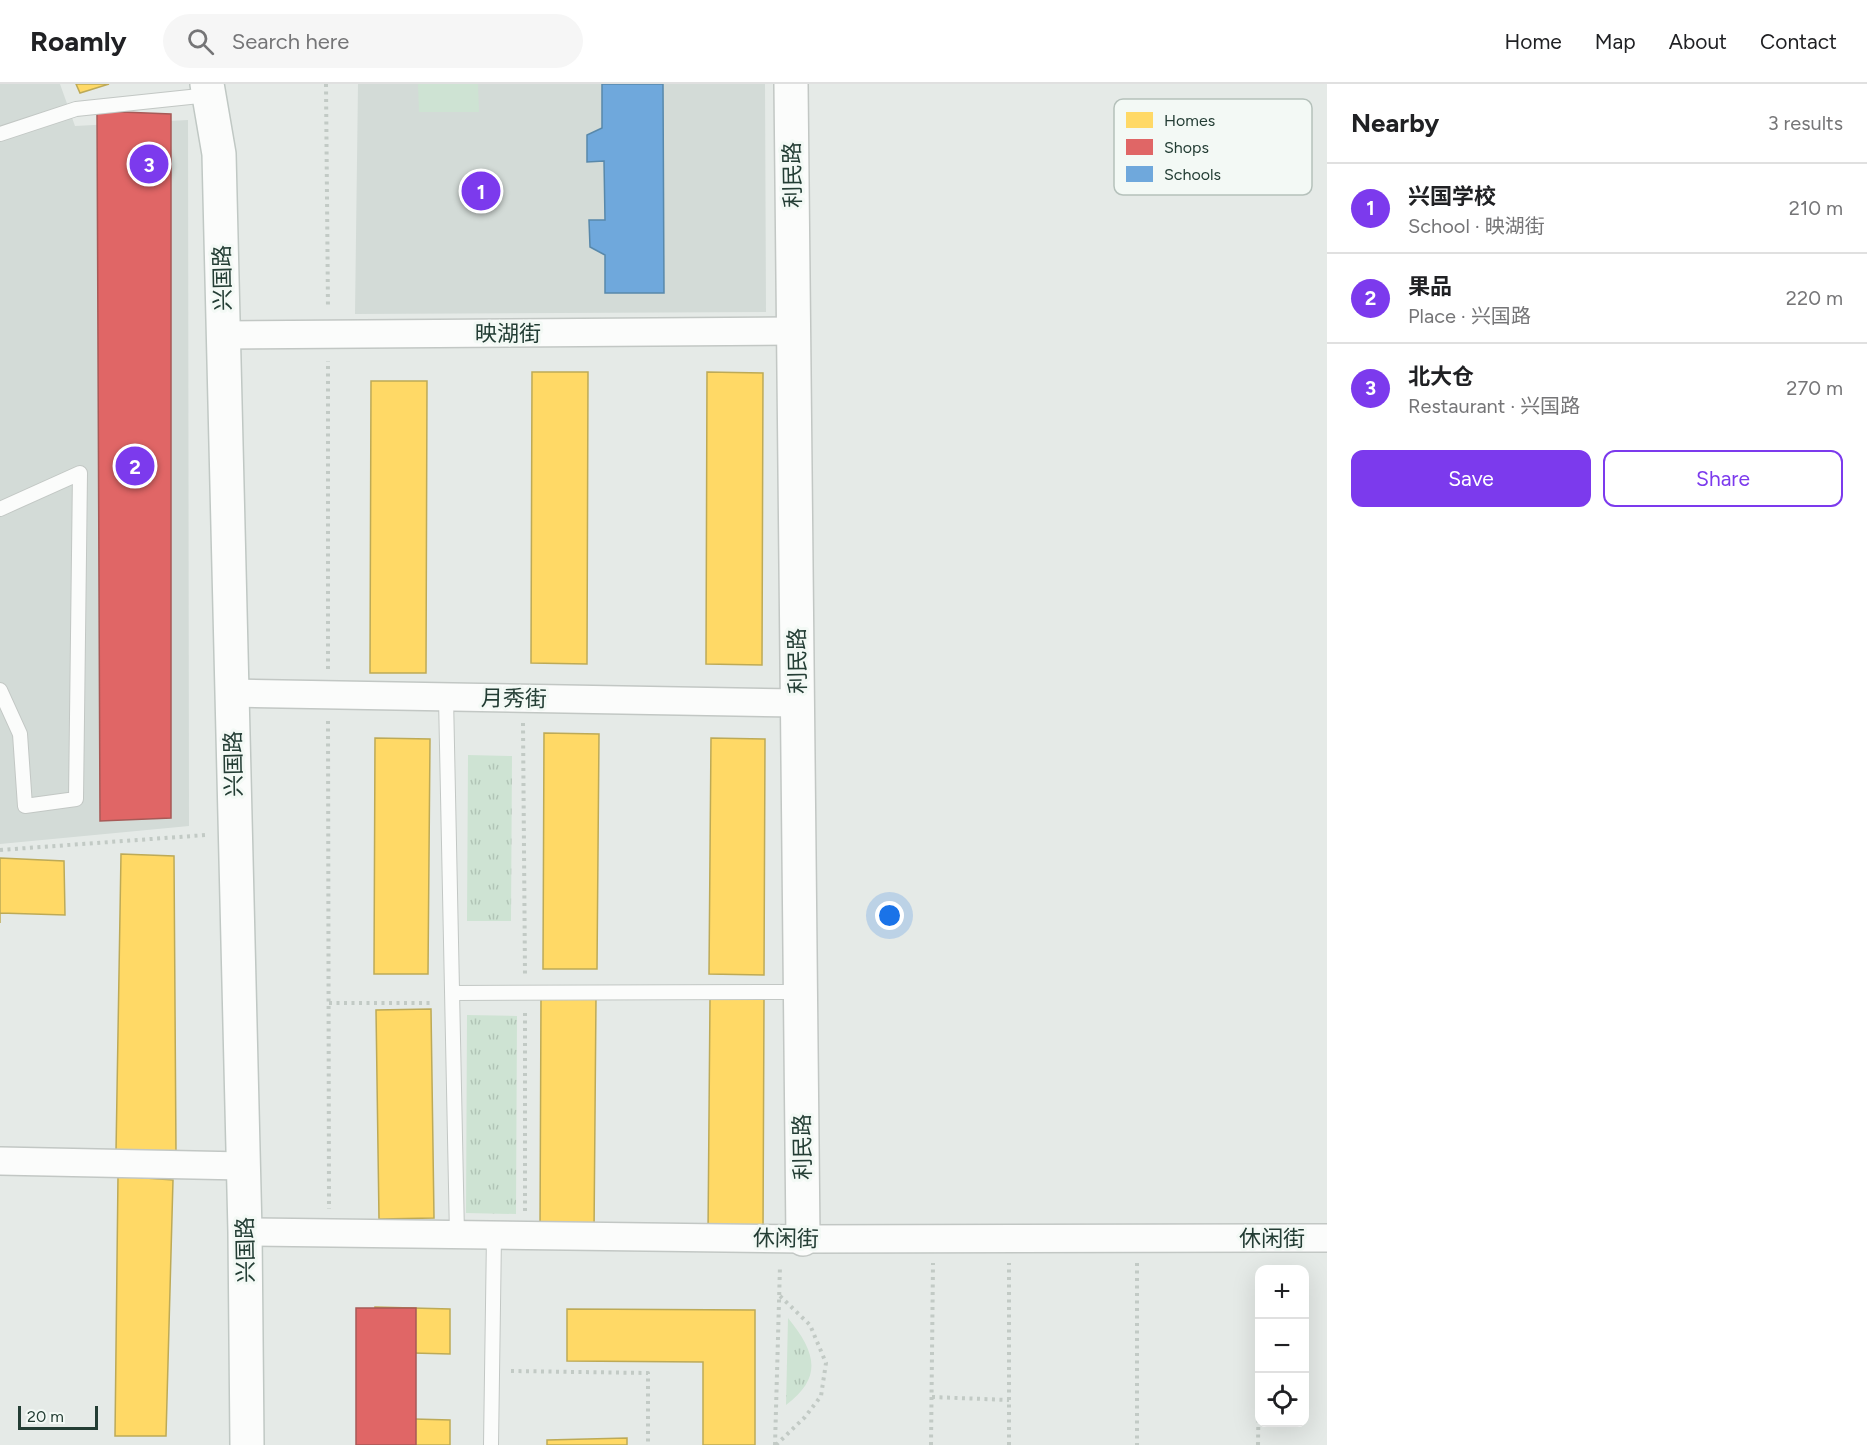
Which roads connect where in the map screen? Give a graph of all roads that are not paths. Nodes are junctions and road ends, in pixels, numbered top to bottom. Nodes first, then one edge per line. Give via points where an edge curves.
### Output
1 (791, 84) edge
2 (208, 89) edge
3 (0, 134) edge
4 (794, 330) junction
5 (223, 335) junction
6 (0, 509) edge
7 (0, 690) edge
8 (232, 693) junction
9 (446, 697) junction
10 (797, 703) junction
11 (800, 992) junction
12 (452, 998) junction
13 (0, 1161) edge
14 (243, 1166) junction
15 (245, 1232) junction
16 (457, 1235) junction
17 (494, 1235) junction
18 (792, 1238) junction
19 (1327, 1238) edge
20 (247, 1445) edge
21 (491, 1445) edge

1 - 4 main road, 利民路
2 - 3 lane via 76,109
2 - 5 main road, 兴国路 via 219,154
4 - 5 street, 映湖街
4 - 10 main road, 利民路
5 - 8 main road, 兴国路
6 - 7 lane via 81,472 76,799 25,806 20,734
8 - 9 street, 月秀街
8 - 14 main road, 兴国路
9 - 10 street, 月秀街
9 - 12 lane
10 - 11 main road, 利民路
11 - 12 lane via 525,993
11 - 18 main road, 利民路
12 - 16 lane
13 - 14 street
14 - 15 main road, 兴国路
15 - 16 street, 休闲街
15 - 20 main road, 兴国路
16 - 17 street, 休闲街
17 - 18 street, 休闲街
17 - 21 lane
18 - 19 street, 休闲街

